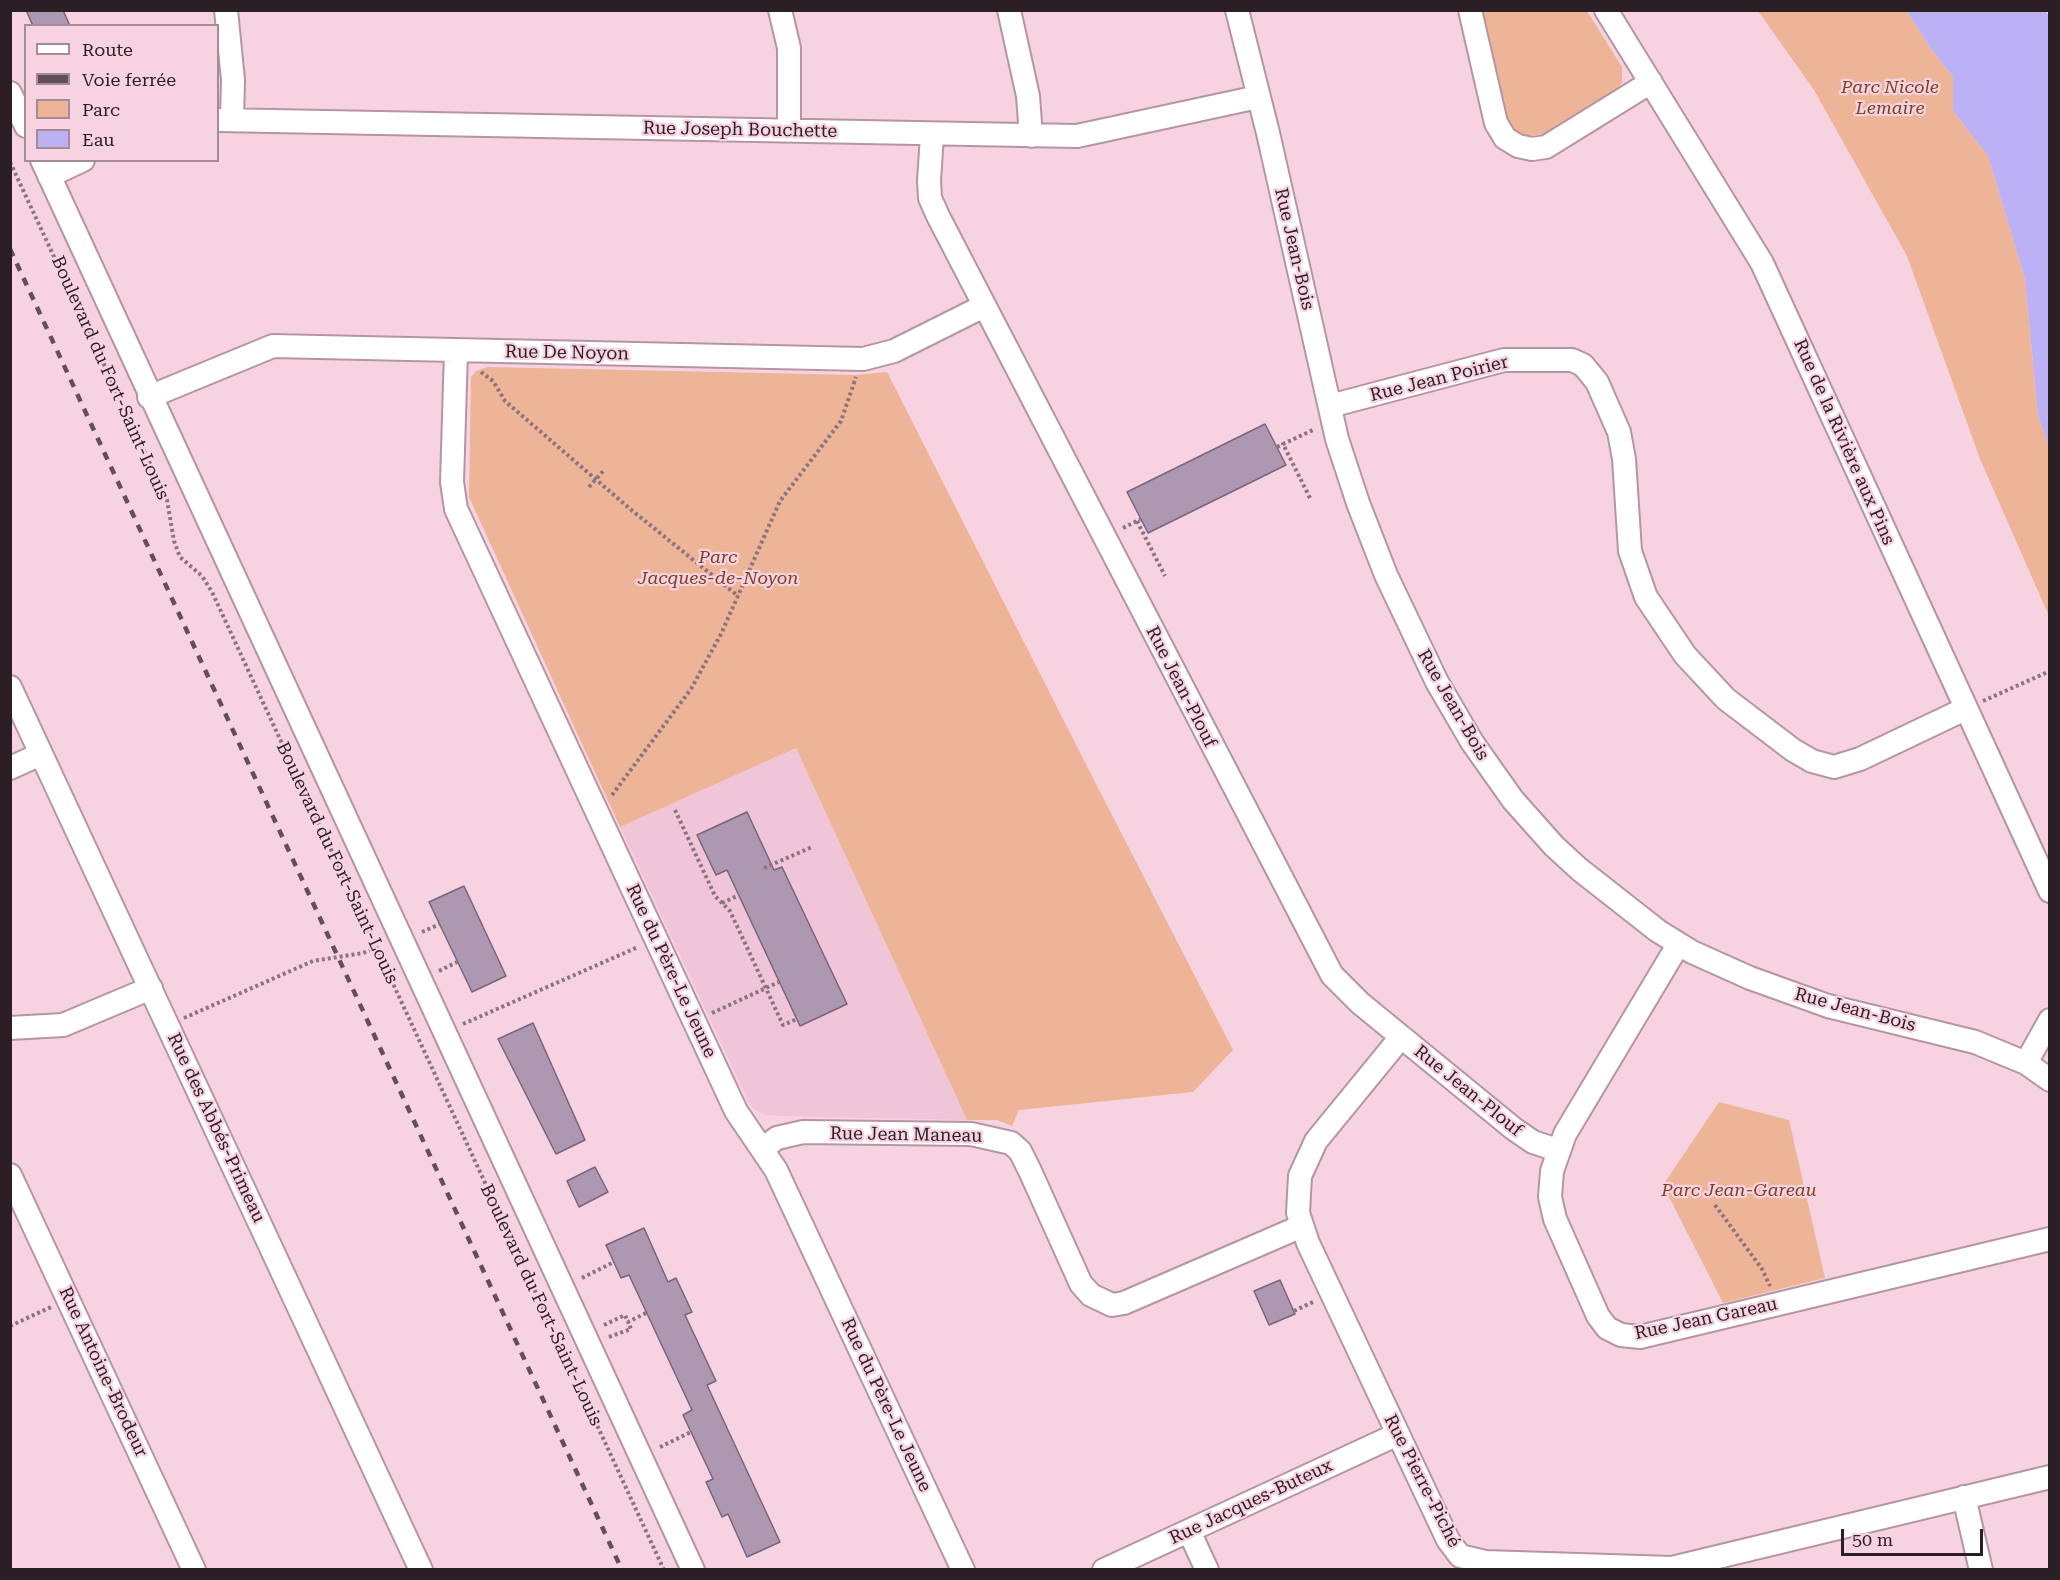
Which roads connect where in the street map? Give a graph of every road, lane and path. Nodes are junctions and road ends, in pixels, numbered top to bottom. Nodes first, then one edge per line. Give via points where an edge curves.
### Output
1 (226, 10) edge
2 (780, 10) edge
3 (1009, 10) edge
4 (1237, 10) edge
5 (1470, 10) edge
6 (1606, 10) edge
7 (1651, 82) junction
8 (10, 93) edge
9 (1258, 97) junction
10 (225, 120) edge
11 (24, 122) edge
12 (789, 130) junction
13 (932, 135) junction
14 (1031, 136) junction
15 (10, 162) edge
16 (74, 162) edge
17 (45, 168) edge
18 (984, 306) junction
19 (456, 351) junction
20 (475, 368) dead end
21 (858, 371) dead end
22 (149, 397) junction
23 (1326, 416) junction
24 (1283, 444) junction
25 (1277, 447) dead end
26 (604, 470) dead end
27 (596, 479) junction
28 (589, 487) dead end
29 (1310, 498) dead end
30 (1115, 532) dead end
31 (1165, 576) dead end
32 (738, 596) junction
33 (2049, 670) edge
34 (10, 687) edge
35 (1971, 706) junction
36 (42, 754) junction
37 (10, 768) edge
38 (606, 802) dead end
39 (675, 810) dead end
40 (812, 847) dead end
41 (764, 868) dead end
42 (2049, 891) edge
43 (739, 896) dead end
44 (722, 903) junction
45 (440, 924) dead end
46 (422, 932) dead end
47 (643, 945) dead end
48 (1678, 945) junction
49 (376, 948) junction
50 (457, 962) dead end
51 (439, 971) dead end
52 (779, 982) dead end
53 (151, 988) junction
54 (765, 988) junction
55 (706, 1016) dead end
56 (797, 1019) dead end
57 (181, 1020) dead end
58 (2049, 1020) edge
59 (463, 1024) dead end
60 (10, 1028) edge
61 (1401, 1037) junction
62 (2026, 1063) junction
63 (2049, 1080) edge
64 (762, 1149) junction
65 (1557, 1150) junction
66 (10, 1175) edge
67 (1715, 1205) dead end
68 (1302, 1226) junction
69 (2049, 1239) edge
70 (614, 1262) dead end
71 (582, 1278) dead end
72 (1773, 1292) dead end
73 (1322, 1298) dead end
74 (57, 1304) dead end
75 (1294, 1311) dead end
76 (648, 1312) dead end
77 (628, 1322) junction
78 (604, 1325) dead end
79 (10, 1326) edge
80 (609, 1337) dead end
81 (691, 1432) dead end
82 (1398, 1434) junction
83 (660, 1447) dead end
84 (2049, 1477) edge
85 (1964, 1497) junction
86 (1189, 1531) junction
87 (194, 1569) edge
88 (421, 1569) edge
89 (664, 1569) edge
90 (693, 1569) edge
91 (963, 1569) edge
92 (1104, 1569) edge
93 (1207, 1569) edge
94 (1981, 1569) edge

1 - 10 street via 233,80
2 - 12 street via 789,48
3 - 14 street via 1029,96
4 - 9 street, Rue Jean-Bois
5 - 7 street via 1496,123 1505,138 1518,146 1546,147
6 - 7 street, Rue de la Rivière aux Pins
7 - 35 street, Rue de la Rivière aux Pins via 1762,263
8 - 11 street
9 - 14 street, Rue Joseph Bouchette via 1093,135
9 - 23 street, Rue Jean-Bois
10 - 12 street, Rue Joseph Bouchette
12 - 13 street, Rue Joseph Bouchette
13 - 14 street, Rue Joseph Bouchette
13 - 18 street, Rue Jean-Plouf via 930,198
15 - 49 path, Boulevard du Fort-Saint-Louis via 167,500 180,557 202,576 212,592
16 - 17 street
17 - 22 street, Boulevard du Fort-Saint-Louis
18 - 19 street, Rue De Noyon via 894,351 862,359
18 - 61 street, Rue Jean-Plouf via 1324,961 1342,986
19 - 22 street, Rue De Noyon via 273,346
19 - 64 street, Rue du Père-Le Jeune via 452,482 456,509 735,1111
20 - 27 path via 493,381 505,401
21 - 32 path via 841,421 780,501
22 - 90 street, Boulevard du Fort-Saint-Louis
23 - 24 path
23 - 35 street, Rue Jean Poirier via 1504,360 1572,360 1583,365 1598,382 1619,432 1630,551 1637,576 1670,635 1726,699 1793,750 1834,767 1860,759
23 - 48 street, Rue Jean-Bois via 1382,567 1418,645 1472,742 1513,800 1554,846
24 - 25 path
24 - 29 path
26 - 27 path
27 - 28 path
27 - 32 path
30 - 31 path via 1139,520
32 - 38 path via 691,689
33 - 35 path
34 - 36 street, Rue des Abbés-Primeau
35 - 42 street, Rue de la Rivière aux Pins
36 - 37 street
36 - 53 street, Rue des Abbés-Primeau
39 - 44 path via 715,896
40 - 41 path
43 - 44 path
44 - 54 path via 730,911
45 - 46 path
47 - 59 path
48 - 62 street, Rue Jean-Bois via 1809,1000 1950,1034
48 - 65 street, Rue Jean Gareau
49 - 57 path via 313,961
49 - 89 path, Boulevard du Fort-Saint-Louis
50 - 51 path
52 - 54 path
53 - 60 street via 63,1025
53 - 88 street, Rue des Abbés-Primeau
54 - 55 path
54 - 56 path via 783,1025
58 - 62 street
61 - 65 street, Rue Jean-Plouf via 1519,1132 1533,1142
61 - 68 street, Rue Pierre-Piché via 1324,1129 1304,1164 1297,1187
62 - 63 street, Rue Jean-Bois
64 - 68 street, Rue Jean Maneau via 777,1138 803,1132 971,1134 1011,1143 1020,1151 1081,1284 1091,1295 1112,1305
64 - 91 street, Rue du Père-Le Jeune via 776,1170
65 - 69 street, Rue Jean Gareau via 1550,1186 1555,1219 1598,1317 1614,1332 1630,1337
66 - 87 street, Rue Antoine-Brodeur
67 - 72 path via 1762,1269
68 - 82 street, Rue Pierre-Piché
70 - 71 path
73 - 75 path
74 - 79 path
76 - 77 path
77 - 78 path via 625,1316
77 - 80 path via 631,1329
81 - 83 path
82 - 85 street, Rue Pierre-Piché via 1448,1540 1460,1556 1472,1561 1672,1568
82 - 86 street, Rue Jacques-Buteux
84 - 85 street, Rue Pierre-Piché
85 - 94 street
86 - 92 street, Rue Jacques-Buteux
86 - 93 street

